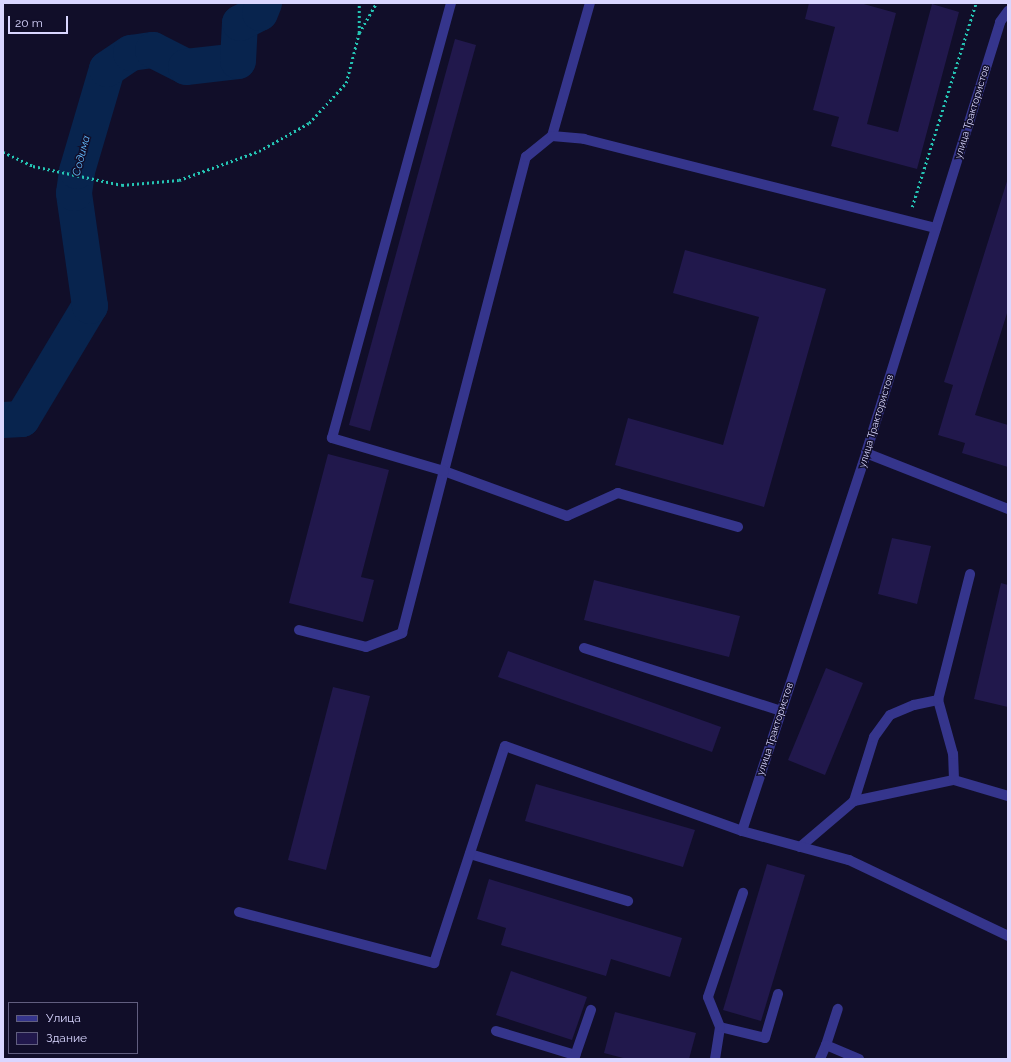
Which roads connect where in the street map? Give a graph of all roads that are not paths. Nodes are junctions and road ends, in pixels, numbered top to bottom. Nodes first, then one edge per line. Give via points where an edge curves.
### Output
1 (451, 3) edge
2 (590, 3) edge
3 (1008, 11) edge
4 (552, 136) junction
5 (936, 228) junction
6 (866, 454) junction
7 (444, 471) junction
8 (1008, 509) edge
9 (738, 526) dead end
10 (970, 574) dead end
11 (299, 630) dead end
12 (584, 648) dead end
13 (938, 700) junction
14 (781, 711) junction
15 (954, 780) junction
16 (1008, 796) edge
17 (854, 801) junction
18 (742, 831) junction
19 (800, 847) junction
20 (470, 854) junction
21 (743, 893) dead end
22 (628, 901) dead end
23 (239, 912) dead end
24 (1008, 936) edge
25 (778, 994) dead end
26 (838, 1009) dead end
27 (591, 1010) dead end
28 (720, 1027) junction
29 (496, 1031) dead end
30 (826, 1045) junction
31 (575, 1057) edge
32 (715, 1059) edge
33 (820, 1059) edge
34 (859, 1059) edge

1 - 7 street via 332,438
2 - 4 street
3 - 5 street, улица Трактористов via 1000,22
4 - 5 street via 584,139
4 - 7 street via 526,157
5 - 6 street, улица Трактористов
6 - 8 street
6 - 14 street, улица Трактористов
7 - 9 street via 567,516 618,493
7 - 11 street via 402,633 366,647
10 - 13 street
12 - 14 street
13 - 15 street via 953,754
13 - 17 street via 914,705 890,715 874,737
14 - 18 street, улица Трактористов
15 - 16 street
15 - 17 street
17 - 19 street
18 - 19 street
18 - 20 street via 505,746
19 - 24 street via 849,860
20 - 22 street
20 - 23 street via 434,963
21 - 28 street via 708,997
25 - 28 street via 764,1038
26 - 30 street
27 - 31 street
28 - 32 street
29 - 31 street
30 - 33 street
30 - 34 street

